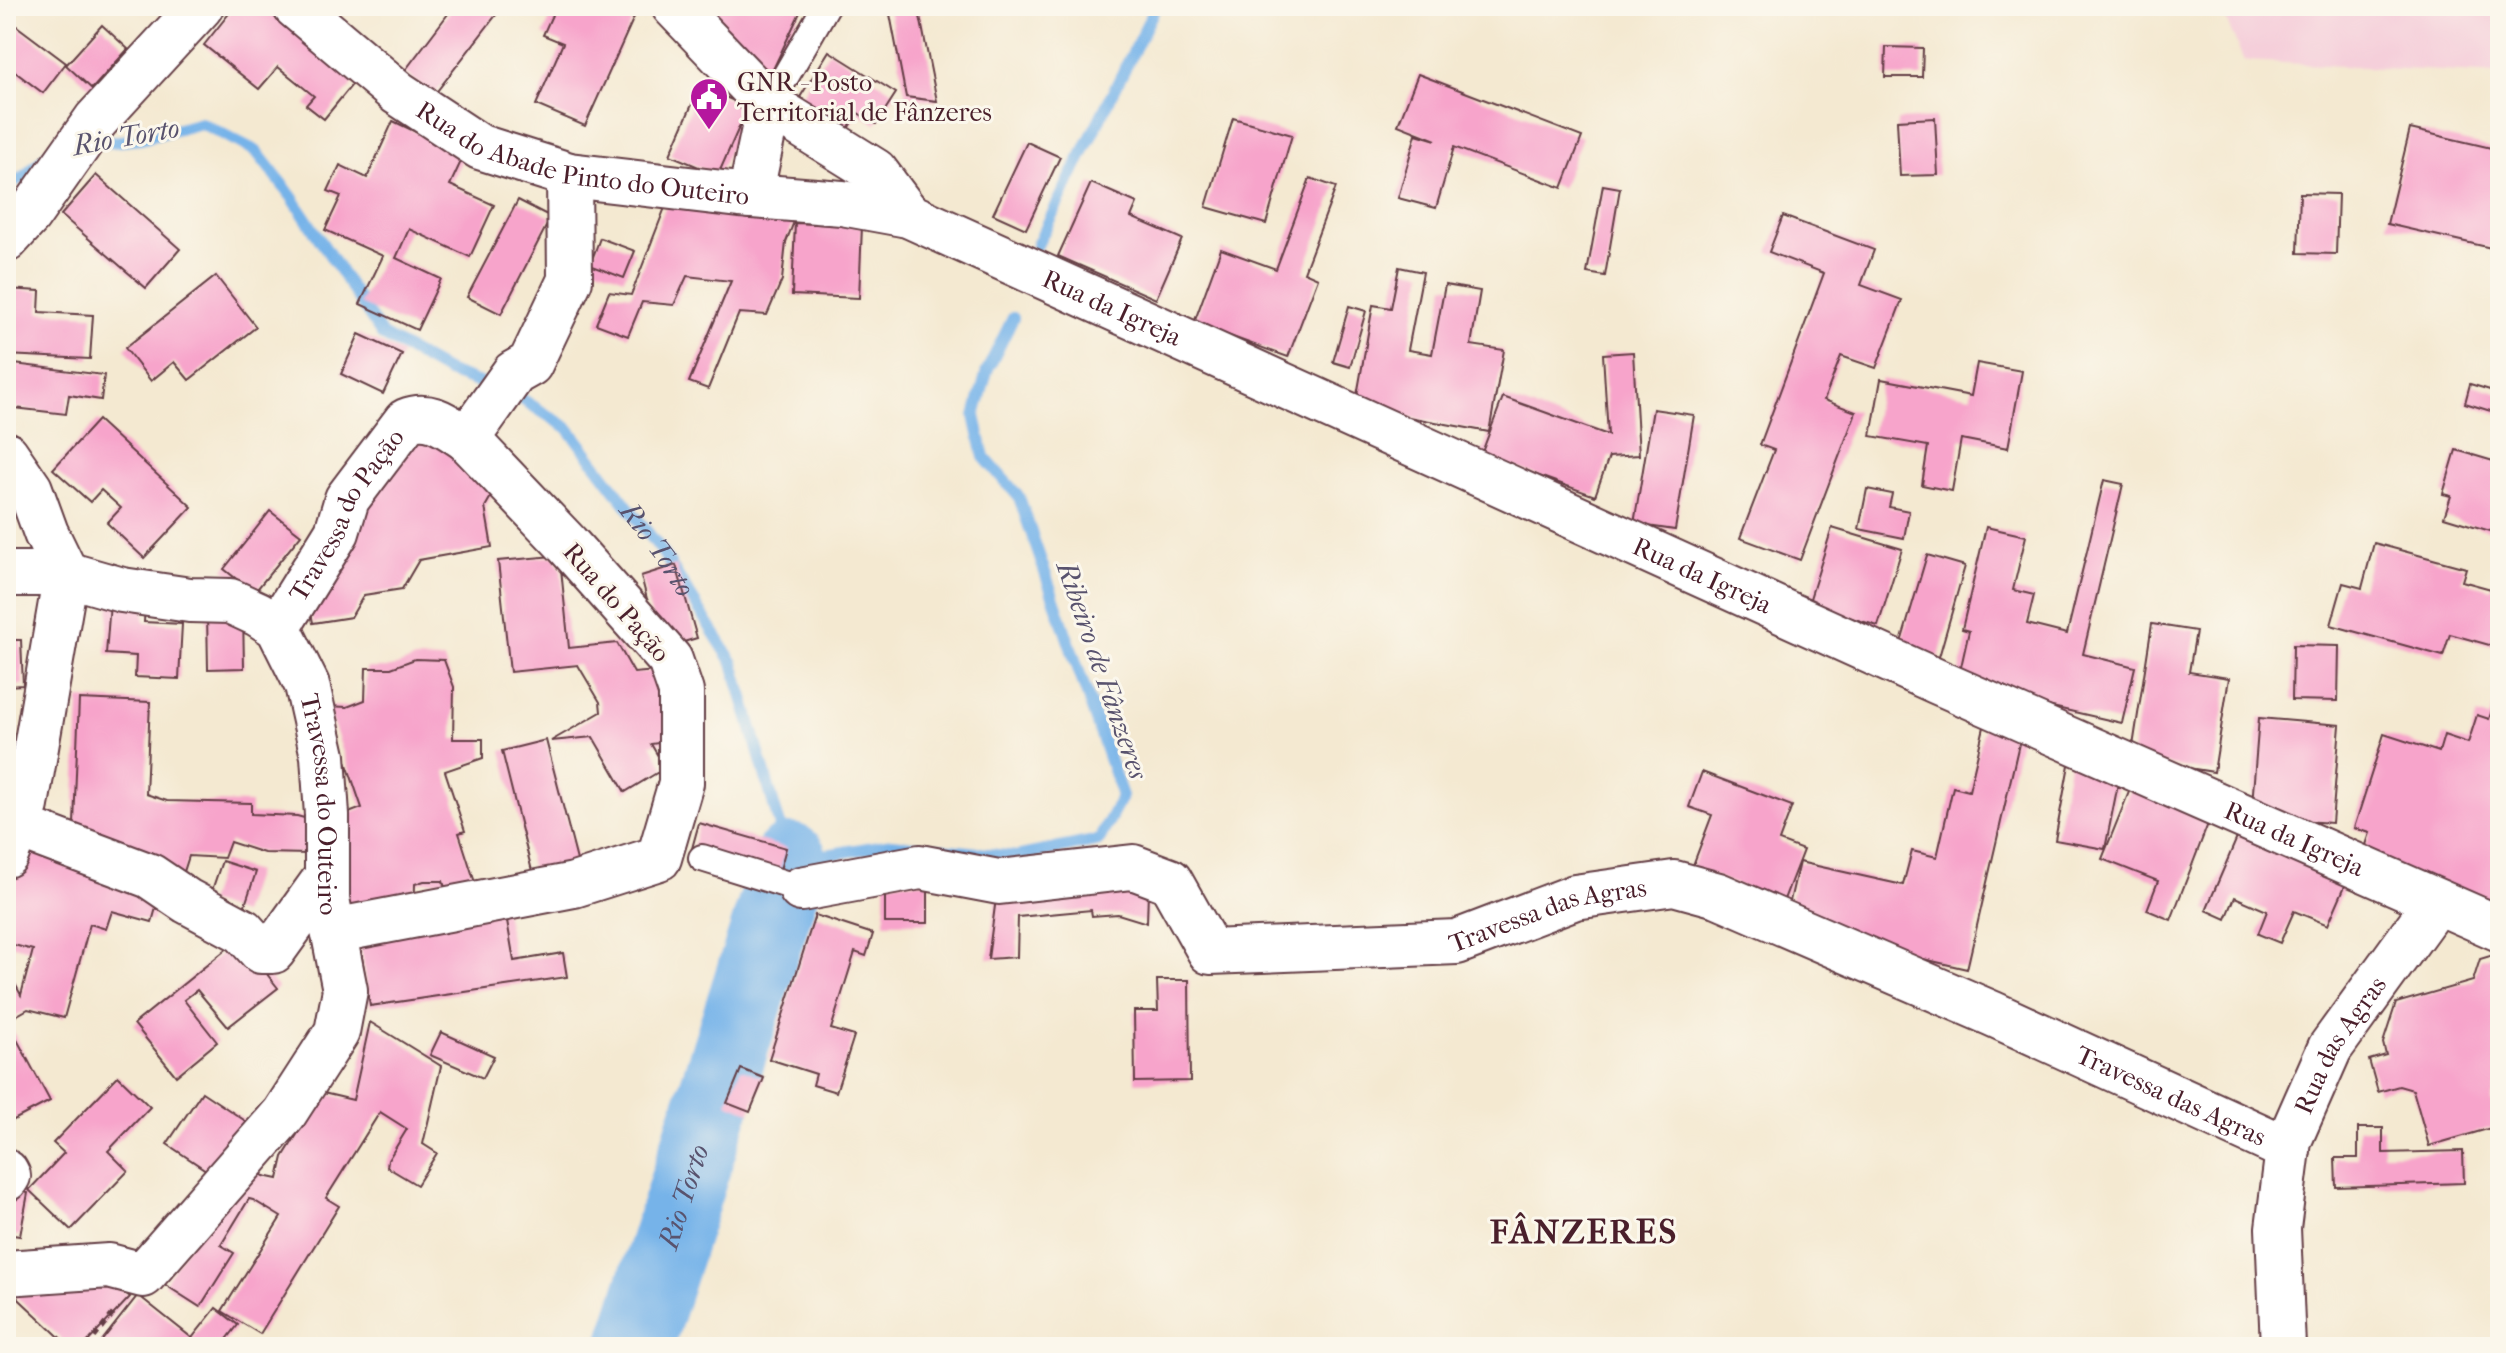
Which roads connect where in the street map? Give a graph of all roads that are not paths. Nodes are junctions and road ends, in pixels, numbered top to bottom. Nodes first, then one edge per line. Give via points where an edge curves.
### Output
1 (201, 6) edge
2 (295, 6) edge
3 (674, 6) edge
4 (826, 6) edge
5 (769, 105) junction
6 (569, 175) junction
7 (750, 196) junction
8 (908, 215) junction
9 (18, 227) edge
10 (467, 439) junction
11 (6, 454) edge
12 (6, 574) edge
13 (66, 574) junction
14 (278, 627) junction
15 (12, 841) edge
16 (702, 858) dead end
17 (327, 876) junction
18 (784, 883) joint
19 (2436, 902) junction
20 (2500, 929) edge
21 (333, 931) junction
22 (2288, 1149) junction
23 (6, 1172) edge
24 (6, 1179) edge
25 (6, 1273) edge
26 (2283, 1347) edge

1 - 9 street via 96,120
2 - 6 street, Rua do Abade Pinto do Outeiro via 398,93 480,147
3 - 5 street
4 - 5 lane
5 - 7 street
5 - 8 street via 875,171
6 - 7 street, Rua do Abade Pinto do Outeiro
6 - 10 street via 570,280 514,378
7 - 8 street, Rua do Abade Pinto do Outeiro via 842,203
8 - 19 street, Rua da Igreja
10 - 14 street, Travessa do Pação via 437,420 418,416 406,421 347,499 337,532
10 - 21 street, Rua do Pação via 670,660 681,692 681,783 659,858 574,885
11 - 13 street via 30,489
12 - 13 street
13 - 14 street via 122,590 230,601
13 - 15 street via 26,805
14 - 17 street, Travessa do Outeiro via 307,685 323,756
15 - 17 street via 150,876 243,931 261,951 273,951
16 - 18 lane
17 - 21 street, Travessa do Outeiro
18 - 22 street, Travessa das Agras via 920,867 999,882 1133,867 1170,881 1210,952 1457,942 1575,897 1674,883 1732,901 1993,1014
19 - 20 street, Rua da Igreja
19 - 22 street, Rua das Agras via 2330,1048
21 - 25 street, Travessa do Outeiro via 345,990 337,1032 284,1114 143,1275 109,1266
22 - 26 street, Rua das Agras via 2278,1228
23 - 24 street

